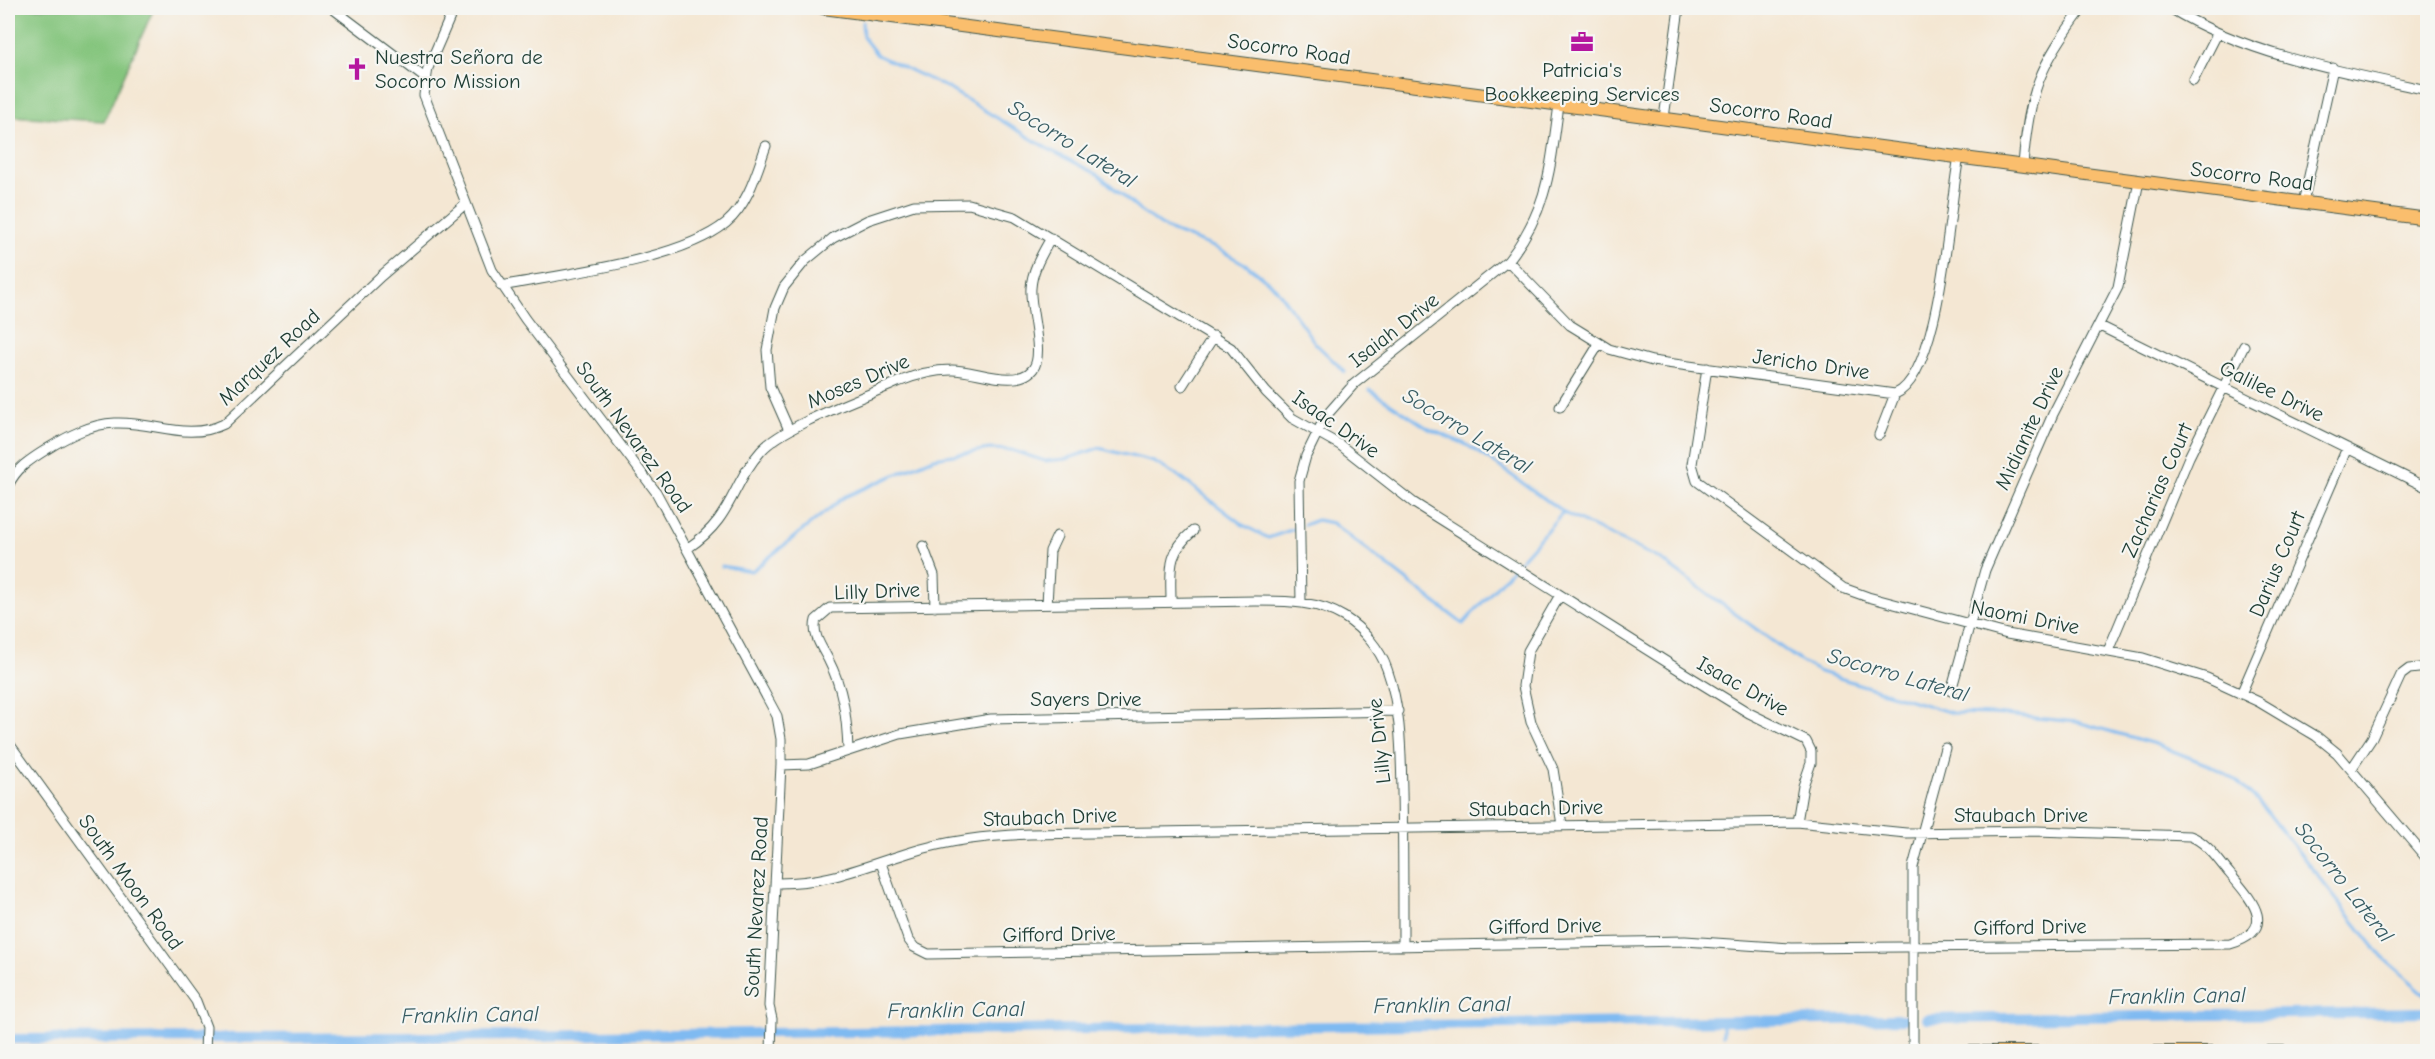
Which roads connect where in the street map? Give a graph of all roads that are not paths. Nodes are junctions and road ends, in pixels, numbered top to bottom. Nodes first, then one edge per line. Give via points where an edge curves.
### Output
1 (332, 8) edge
2 (454, 8) edge
3 (823, 8) edge
4 (1679, 8) edge
5 (2083, 8) edge
6 (2170, 8) edge
7 (2217, 34) junction
8 (2333, 68) junction
9 (425, 78) junction
10 (2193, 81) dead end
11 (2427, 90) edge
12 (1559, 105) junction
13 (1664, 118) junction
14 (766, 146) dead end
15 (1959, 157) junction
16 (2023, 165) junction
17 (2139, 181) junction
18 (2303, 203) junction
19 (465, 205) junction
20 (2427, 219) edge
21 (1051, 238) junction
22 (1508, 261) junction
23 (501, 286) junction
24 (2100, 326) junction
25 (1214, 336) junction
26 (1599, 344) junction
27 (2244, 346) dead end
28 (1707, 368) junction
29 (1182, 386) dead end
30 (2224, 388) junction
31 (1895, 394) junction
32 (1560, 407) dead end
33 (789, 430) junction
34 (1317, 432) junction
35 (1879, 435) dead end
36 (2347, 448) junction
37 (8, 486) edge
38 (2427, 488) edge
39 (1193, 531) dead end
40 (1057, 536) dead end
41 (923, 546) dead end
42 (688, 548) junction
43 (1560, 595) junction
44 (1171, 602) junction
45 (1301, 603) junction
46 (1047, 604) junction
47 (935, 607) junction
48 (1968, 625) junction
49 (2108, 651) junction
50 (2427, 667) edge
51 (1950, 691) dead end
52 (2241, 694) junction
53 (1398, 711) junction
54 (8, 742) edge
55 (1945, 748) dead end
56 (848, 750) junction
57 (781, 765) junction
58 (2352, 768) junction
59 (1797, 822) junction
60 (1562, 825) junction
61 (1403, 829) junction
62 (1922, 833) junction
63 (2427, 860) edge
64 (881, 863) junction
65 (775, 883) junction
66 (2258, 921) joint
67 (1403, 946) junction
68 (1913, 947) junction
69 (205, 1050) edge
70 (771, 1052) edge
71 (1913, 1052) edge
72 (1940, 1052) edge
73 (2283, 1052) edge

1 - 9 street
2 - 9 street
3 - 12 main road, Socorro Road
4 - 13 street
5 - 16 street via 2050,54 2034,92
6 - 7 street
7 - 8 street
7 - 10 street
8 - 11 street
8 - 18 street
9 - 19 street, South Nevarez Road via 426,104
12 - 13 main road, Socorro Road
12 - 22 street, Isaiah Drive via 1546,192 1531,228
13 - 15 main road, Socorro Road
14 - 23 street via 746,197 726,223 706,234 672,250 638,259
15 - 16 main road, Socorro Road
15 - 31 street, Jericho Drive via 1934,324 1910,383
16 - 17 main road, Socorro Road
17 - 18 main road, Socorro Road
17 - 24 street, Midianite Drive via 2118,287
18 - 20 main road, Socorro Road
19 - 23 street, South Nevarez Road
19 - 37 street, Marquez Road via 381,276 224,424 201,433 127,423 103,424 76,433 27,462
21 - 25 street, Isaac Drive
21 - 33 street, Moses Drive via 1037,263 1031,287 1038,359 1025,376 952,370 925,373
21 - 33 street, Isaac Drive via 1015,217 969,204 946,203 894,209 833,238 792,276 772,315 767,350 770,387
22 - 26 street, Jericho Drive via 1570,325
22 - 34 street, Isaiah Drive via 1354,384
23 - 42 street, South Nevarez Road via 656,492
24 - 30 street, Galilee Drive
24 - 48 street, Midianite Drive via 2057,404 2025,475 1984,570
25 - 29 street
25 - 34 street, Isaac Drive via 1231,348 1280,408
26 - 28 street, Jericho Drive via 1652,361
26 - 32 street
27 - 30 street, Zacharias Court
28 - 31 street, Jericho Drive
28 - 48 street, Naomi Drive via 1692,464 1701,486 1843,588
30 - 36 street, Galilee Drive
30 - 49 street, Zacharias Court via 2189,457
31 - 35 street
33 - 42 street, Moses Drive via 763,449 719,522
34 - 43 street, Isaac Drive via 1340,445 1399,493
34 - 45 street, Isaiah Drive via 1299,481
36 - 38 street, Galilee Drive
36 - 52 street, Darius Court
39 - 44 street via 1174,551
40 - 46 street via 1050,550
41 - 47 street, Lilly Drive via 934,575
42 - 57 street, South Nevarez Road via 773,704 781,740
43 - 59 street, Isaac Drive via 1749,712 1806,741 1811,763
43 - 60 street via 1528,651 1523,686 1531,722 1553,769
44 - 45 street, Lilly Drive
44 - 46 street, Lilly Drive
45 - 53 street, Lilly Drive via 1343,616 1363,633 1383,660
46 - 47 street, Lilly Drive
47 - 56 street, Lilly Drive via 840,606 816,620 816,634 845,706
48 - 49 street, Naomi Drive
48 - 51 street, Midianite Drive
49 - 52 street, Naomi Drive via 2186,670
50 - 58 street via 2409,669 2401,675 2372,738
52 - 58 street, Naomi Drive via 2316,735
53 - 56 street, Sayers Drive via 991,719 900,734
53 - 61 street, Lilly Drive
54 - 69 street, South Moon Road via 196,1001 206,1027
55 - 62 street
56 - 57 street, Sayers Drive via 809,764
57 - 65 street, South Nevarez Road
58 - 63 street, Naomi Drive
59 - 60 street, Staubach Drive
59 - 62 street, Staubach Drive
60 - 61 street, Staubach Drive
61 - 64 street, Staubach Drive via 973,837
61 - 67 street, Lilly Drive
62 - 66 street, Staubach Drive via 2190,836 2205,844 2253,902
62 - 68 street via 1913,867
64 - 65 street, Staubach Drive via 816,882
64 - 67 street, Gifford Drive via 908,939 928,954
65 - 70 street, South Nevarez Road via 769,1006
66 - 68 street, Gifford Drive via 2253,933 2230,944
67 - 68 street, Gifford Drive via 1685,941 1775,948
68 - 71 street
72 - 73 main road

